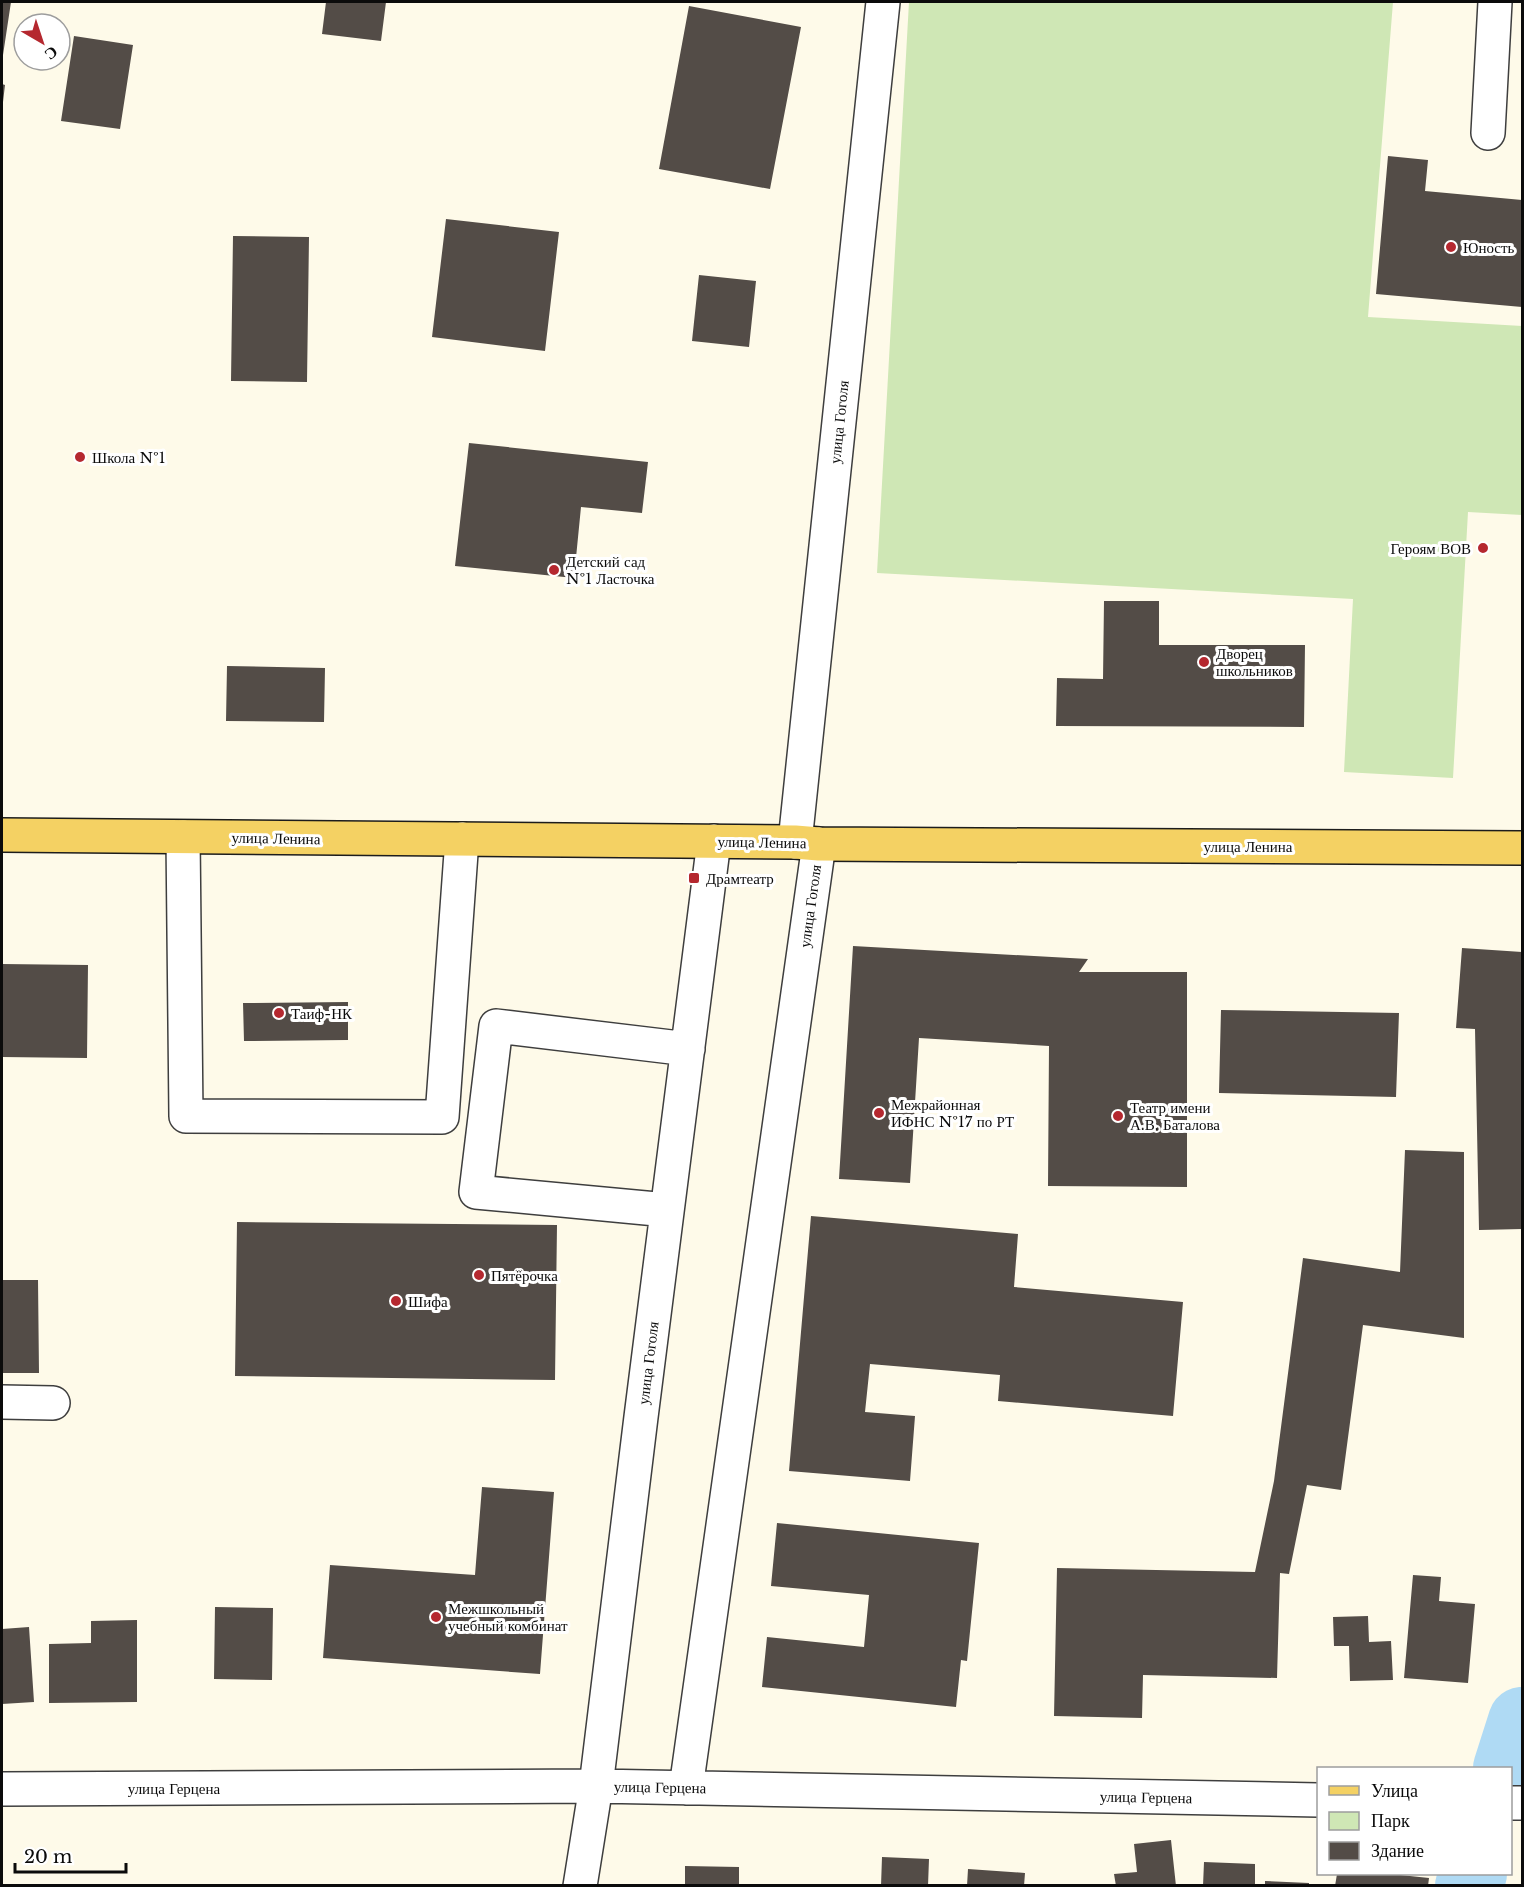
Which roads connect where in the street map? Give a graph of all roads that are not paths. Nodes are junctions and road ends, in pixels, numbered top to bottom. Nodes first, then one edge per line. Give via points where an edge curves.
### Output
1 (883, 2) edge
2 (1495, 2) edge
3 (1488, 133) dead end
4 (2, 836) edge
5 (183, 837) junction
6 (462, 840) junction
7 (714, 841) junction
8 (807, 843) junction
9 (1522, 848) edge
10 (688, 1049) junction
11 (667, 1210) junction
12 (2, 1402) edge
13 (53, 1403) dead end
14 (596, 1786) junction
15 (686, 1788) junction
16 (2, 1789) edge
17 (1317, 1800) edge
18 (580, 1886) edge

1 - 8 street, улица Гоголя
2 - 3 street
4 - 5 main road, улица Ленина
5 - 6 main road, улица Ленина
5 - 6 street via 186,1116 442,1117
6 - 7 main road, улица Ленина
7 - 8 main road, улица Ленина
7 - 10 street, улица Гоголя
8 - 9 main road, улица Ленина
8 - 15 street, улица Гоголя
10 - 11 street, улица Гоголя
10 - 11 street via 496,1026 476,1192
11 - 14 street, улица Гоголя
12 - 13 street
14 - 15 street, улица Герцена
14 - 16 street, улица Герцена
14 - 18 street, улица Гоголя
15 - 17 street, улица Герцена

